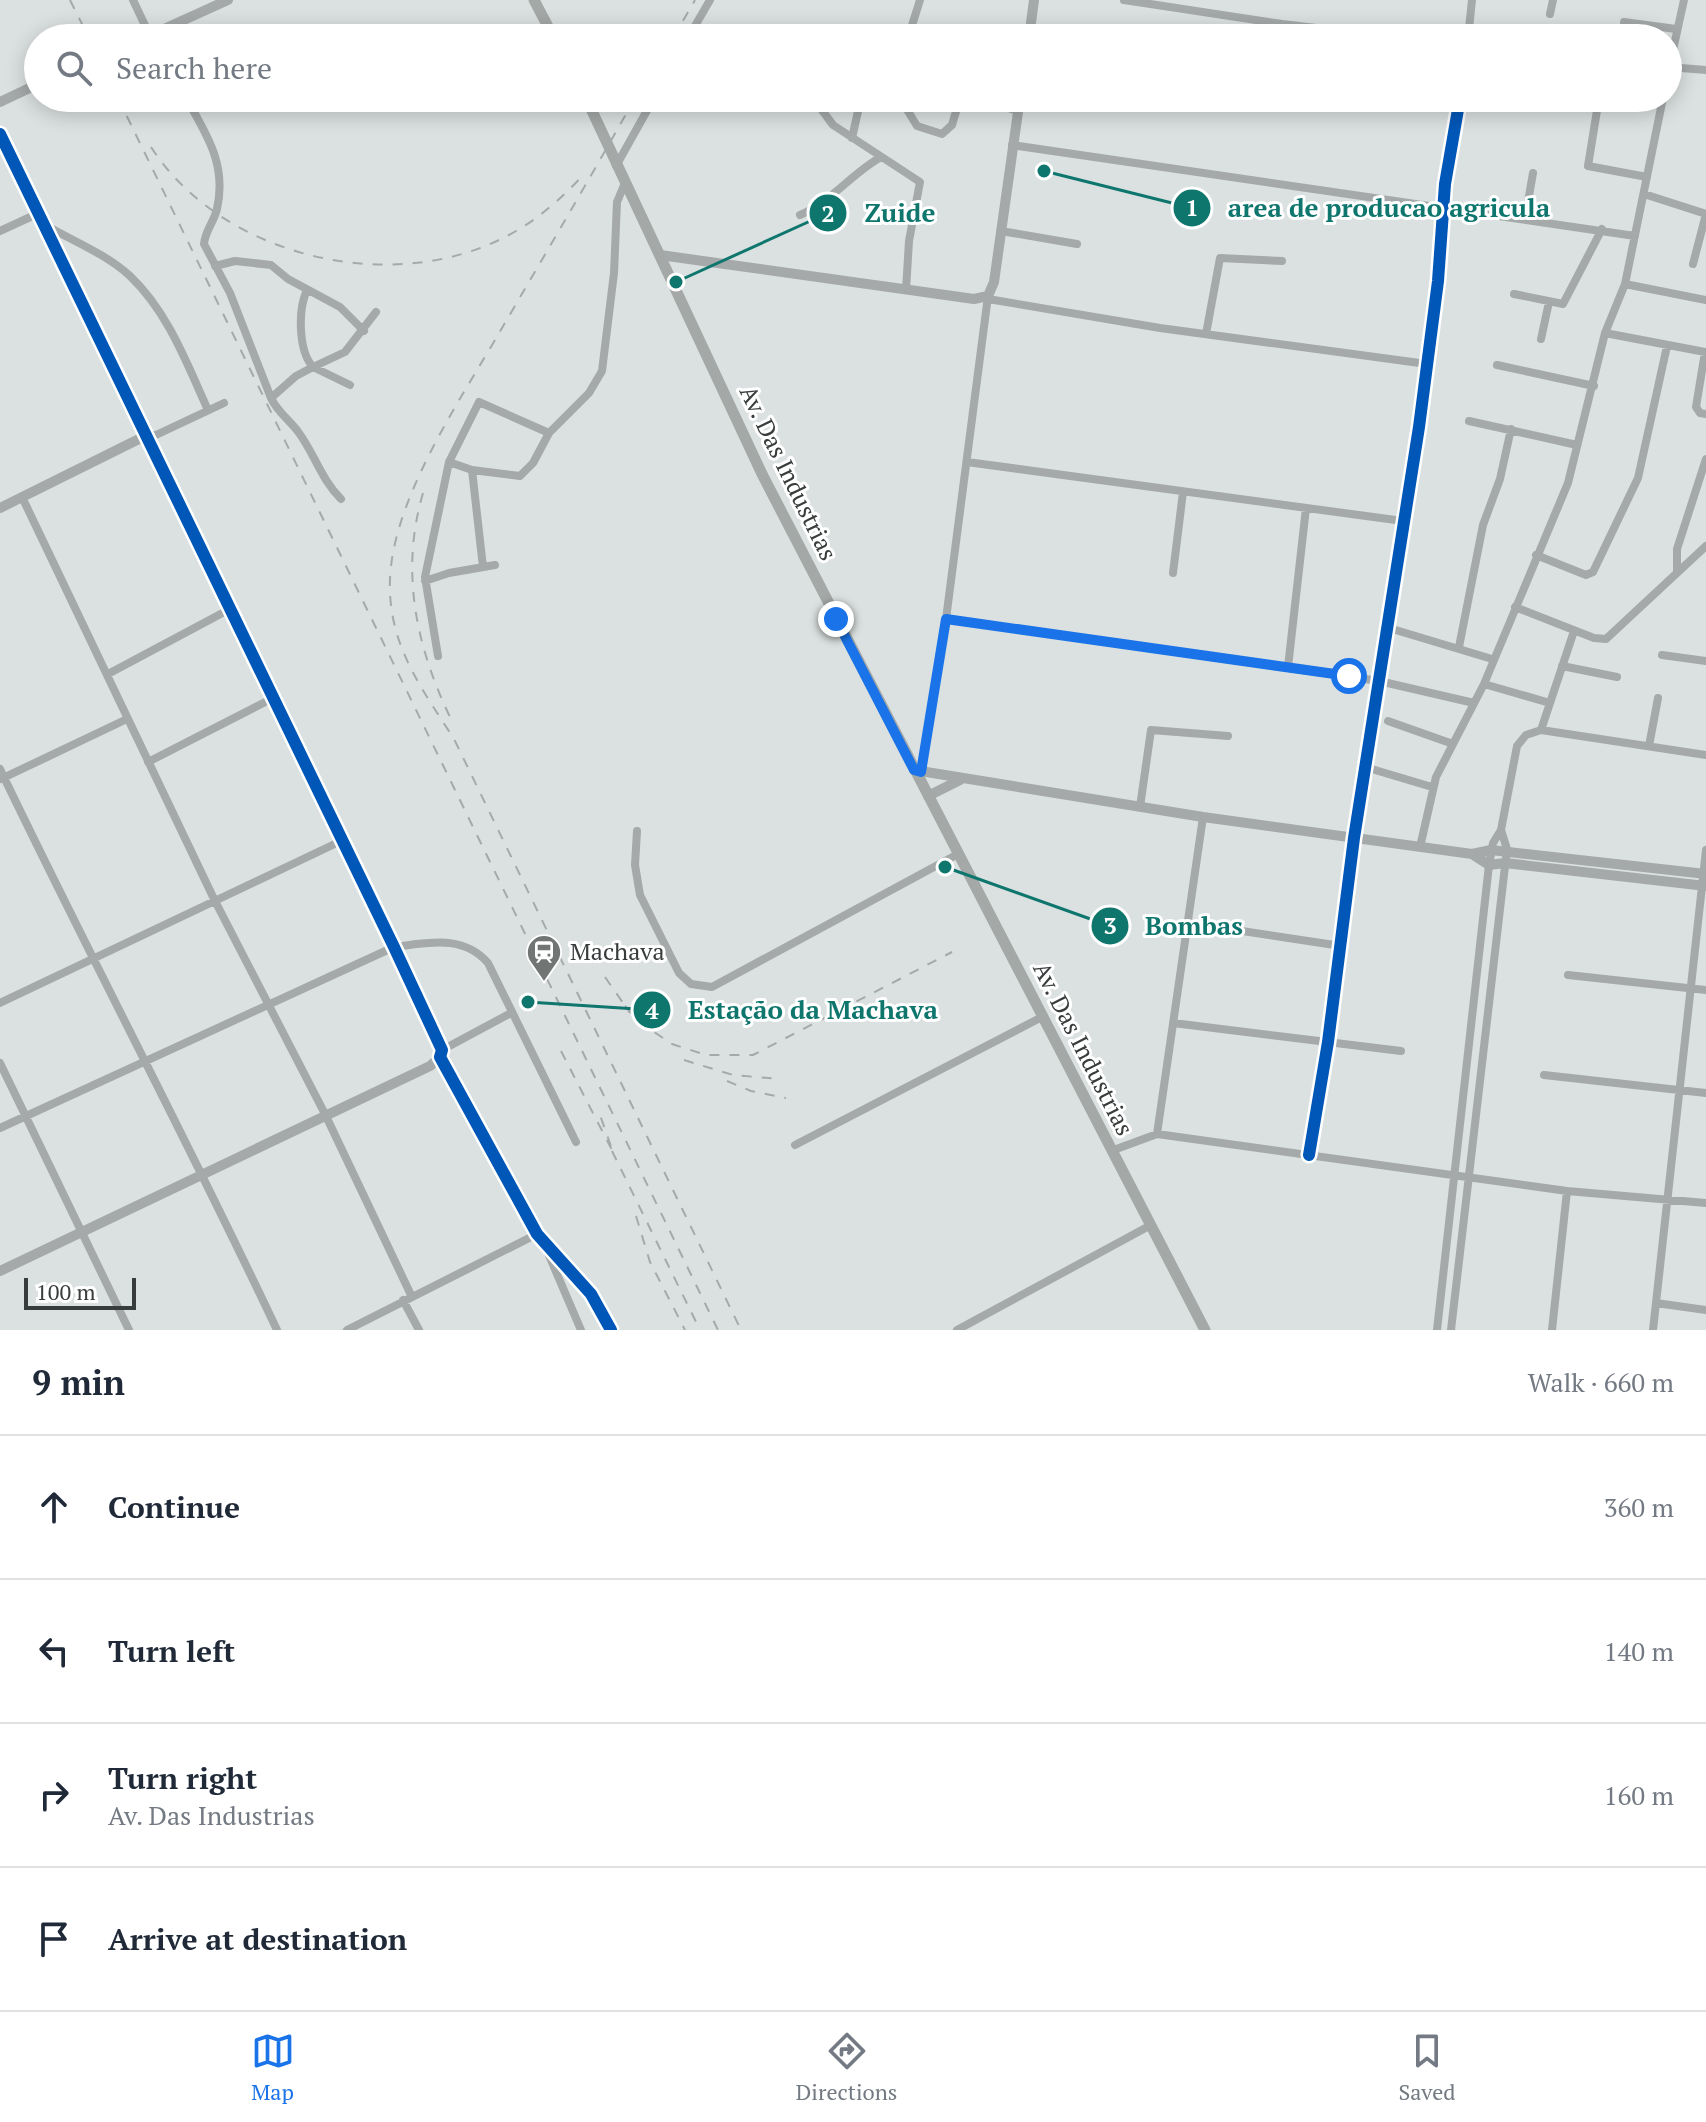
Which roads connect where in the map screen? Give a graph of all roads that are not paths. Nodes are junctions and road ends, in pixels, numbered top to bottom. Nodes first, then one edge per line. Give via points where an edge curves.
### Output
1 (133, 0) edge
2 (228, 0) edge
3 (534, 0) edge
4 (710, 0) edge
5 (920, 0) edge
6 (1034, 0) edge
7 (1124, 0) edge
8 (1472, 0) edge
9 (1553, 0) edge
10 (1684, 0) edge
11 (1150, 2) edge
12 (1550, 14) dead end
13 (1624, 22) dead end
14 (143, 24) edge
15 (176, 24) edge
16 (547, 24) edge
17 (696, 24) edge
18 (914, 24) edge
19 (1031, 24) edge
20 (1304, 24) edge
21 (1469, 24) edge
22 (1639, 24) edge
23 (1677, 24) edge
24 (1682, 70) edge
25 (1706, 70) edge
26 (24, 90) edge
27 (0, 100) edge
28 (195, 112) edge
29 (594, 112) edge
30 (646, 112) edge
31 (823, 112) edge
32 (858, 112) edge
33 (908, 112) edge
34 (956, 112) edge
35 (1018, 112) edge
36 (1458, 112) edge
37 (1597, 112) edge
38 (1660, 112) edge
39 (0, 134) edge
40 (852, 138) junction
41 (1012, 145) junction
42 (881, 157) junction
43 (616, 166) junction
44 (1533, 173) dead end
45 (1647, 177) junction
46 (625, 183) junction
47 (1644, 194) junction
48 (1445, 210) junction
49 (39, 213) junction
50 (1706, 214) edge
51 (800, 215) dead end
52 (1525, 219) junction
53 (45, 225) junction
54 (1602, 229) junction
55 (0, 231) edge
56 (1001, 231) junction
57 (1635, 236) junction
58 (1077, 244) dead end
59 (660, 255) junction
60 (1282, 261) dead end
61 (1693, 264) dead end
62 (215, 266) junction
63 (1625, 284) junction
64 (307, 290) junction
65 (906, 290) junction
66 (1514, 294) dead end
67 (988, 297) junction
68 (1706, 300) edge
69 (1549, 302) junction
70 (376, 312) dead end
71 (364, 331) junction
72 (1605, 333) junction
73 (1206, 334) junction
74 (1541, 339) dead end
75 (1667, 346) junction
76 (1427, 364) junction
77 (1497, 365) dead end
78 (313, 367) junction
79 (350, 385) dead end
80 (1594, 386) junction
81 (271, 398) junction
82 (224, 403) dead end
83 (208, 410) junction
84 (1706, 414) edge
85 (1469, 421) dead end
86 (1511, 429) junction
87 (549, 433) junction
88 (147, 435) junction
89 (1577, 445) junction
90 (1706, 459) edge
91 (449, 462) junction
92 (967, 462) junction
93 (472, 470) junction
94 (1183, 492) junction
95 (22, 497) junction
96 (341, 499) dead end
97 (0, 508) edge
98 (1306, 508) junction
99 (1403, 521) junction
100 (1706, 546) edge
101 (1536, 555) junction
102 (495, 565) dead end
103 (483, 567) junction
104 (1677, 571) junction
105 (1173, 573) dead end
106 (425, 581) junction
107 (1515, 607) junction
108 (230, 609) junction
109 (946, 619) junction
110 (1389, 628) junction
111 (1574, 631) junction
112 (1459, 647) junction
113 (1662, 655) dead end
114 (438, 656) dead end
115 (1492, 659) junction
116 (1706, 661) edge
117 (1562, 666) junction
118 (1288, 667) junction
119 (108, 674) junction
120 (1617, 677) dead end
121 (1379, 681) junction
122 (1484, 684) junction
123 (273, 698) junction
124 (1658, 698) dead end
125 (1474, 703) junction
126 (1550, 703) junction
127 (127, 719) junction
128 (1388, 721) dead end
129 (1541, 730) junction
130 (1228, 736) dead end
131 (1453, 744) junction
132 (1649, 746) junction
133 (1706, 755) edge
134 (148, 762) junction
135 (1365, 767) junction
136 (918, 771) junction
137 (1, 775) edge
138 (961, 779) junction
139 (1432, 787) junction
140 (928, 796) junction
141 (1140, 807) junction
142 (1203, 817) junction
143 (1501, 830) junction
144 (637, 831) dead end
145 (1354, 838) junction
146 (341, 841) junction
147 (1420, 847) junction
148 (1491, 850) junction
149 (1706, 850) edge
150 (958, 854) junction
151 (1472, 854) junction
152 (1506, 857) junction
153 (1489, 865) junction
154 (1704, 880) edge
155 (1486, 895) junction
156 (1501, 897) junction
157 (214, 899) junction
158 (1189, 923) junction
159 (1341, 946) junction
160 (394, 947) junction
161 (91, 959) junction
162 (1568, 975) dead end
163 (1688, 988) junction
164 (1475, 989) junction
165 (1706, 990) edge
166 (1490, 991) junction
167 (0, 1003) edge
168 (267, 1003) junction
169 (511, 1013) junction
170 (1042, 1017) junction
171 (1173, 1023) junction
172 (1328, 1042) junction
173 (1401, 1051) dead end
174 (441, 1054) junction
175 (0, 1063) edge
176 (144, 1064) junction
177 (1544, 1075) dead end
178 (1681, 1090) junction
179 (1706, 1093) edge
180 (325, 1114) junction
181 (26, 1116) junction
182 (0, 1128) edge
183 (1157, 1134) junction
184 (576, 1142) dead end
185 (795, 1145) dead end
186 (1111, 1151) junction
187 (1309, 1155) junction
188 (204, 1175) junction
189 (1454, 1175) junction
190 (1469, 1177) junction
191 (1567, 1191) junction
192 (1669, 1198) junction
193 (1706, 1203) edge
194 (1151, 1225) junction
195 (83, 1229) junction
196 (540, 1238) junction
197 (0, 1271) edge
198 (407, 1298) junction
199 (1656, 1303) junction
200 (1706, 1310) edge
201 (129, 1330) edge
202 (277, 1330) edge
203 (347, 1330) edge
204 (419, 1330) edge
205 (581, 1330) edge
206 (611, 1330) edge
207 (957, 1330) edge
208 (1205, 1330) edge
209 (1437, 1330) edge
210 (1451, 1330) edge
211 (1552, 1330) edge
212 (1653, 1330) edge

1 - 14 street
2 - 15 street
3 - 16 main road
4 - 17 street
5 - 18 street
6 - 19 street
7 - 11 street
8 - 21 street
9 - 12 street
10 - 23 street
11 - 20 street
13 - 22 street
24 - 25 street
26 - 27 street
28 - 62 street via 218,162 216,214 204,244
29 - 43 main road, Av. Das Industrias via 613,148
30 - 43 street
31 - 40 street
32 - 40 street
33 - 34 street via 917,126 942,134
35 - 41 street
36 - 48 street
37 - 45 street via 1588,166
38 - 45 street
39 - 49 street
40 - 42 street
41 - 48 street
41 - 56 street
42 - 51 street via 855,172 824,204
42 - 65 street via 920,182
43 - 46 main road, Av. Das Industrias
44 - 52 street
45 - 47 street
46 - 59 main road, Av. Das Industrias
46 - 87 street via 617,202 602,371 589,393
47 - 50 street
47 - 57 street
48 - 52 street
48 - 76 street
49 - 53 street
49 - 55 street
50 - 61 street
52 - 54 street
53 - 83 street via 130,276 177,340
53 - 88 street
54 - 57 street
54 - 69 street via 1564,303
56 - 58 street
56 - 67 street
57 - 63 street
59 - 65 street
59 - 136 main road, Av. Das Industrias via 762,474
60 - 73 street via 1220,258
62 - 64 street via 259,261
62 - 81 street
63 - 68 street
63 - 72 street
64 - 71 street via 340,307
64 - 78 street via 301,311 305,356
65 - 67 street
66 - 69 street
67 - 73 street
67 - 92 street
69 - 74 street
70 - 71 street
71 - 78 street via 345,352
72 - 75 street
72 - 80 street
73 - 76 street
75 - 84 street via 1705,352 1696,407
75 - 101 street via 1638,478 1593,572 1586,575
76 - 99 street
77 - 80 street
78 - 79 street
78 - 81 street
80 - 89 street
81 - 96 street via 306,443 323,481
82 - 83 street
83 - 88 street
85 - 86 street
86 - 89 street
86 - 112 street via 1483,525
87 - 91 street via 479,402
87 - 93 street via 525,474
88 - 95 street
88 - 108 street
89 - 101 street via 1564,496
90 - 104 street via 1677,549
91 - 93 street
91 - 106 street via 432,526
92 - 94 street
92 - 109 street
93 - 103 street
94 - 98 street
94 - 105 street
95 - 97 street
95 - 119 street
98 - 99 street
98 - 118 street
99 - 110 street
100 - 104 street
101 - 107 street
102 - 103 street
103 - 106 street
104 - 111 street via 1606,639
106 - 114 street
107 - 111 street
107 - 115 street
108 - 119 street
108 - 123 street
109 - 118 street
109 - 136 street
110 - 112 street
110 - 121 street
111 - 117 street
112 - 115 street
113 - 116 street
115 - 122 street
117 - 120 street
117 - 126 street
118 - 121 street
119 - 127 street
121 - 125 street
121 - 135 street
122 - 125 street
122 - 126 street
123 - 134 street
123 - 146 street
124 - 132 street
125 - 131 street
126 - 129 street
127 - 134 street
127 - 137 street
128 - 131 street
129 - 132 street
129 - 143 street via 1526,735 1517,746
130 - 141 street via 1151,730
131 - 139 street
132 - 133 street
134 - 157 street
135 - 139 street
135 - 145 street
136 - 138 street
136 - 140 main road, Av. Das Industrias
137 - 161 street
138 - 140 street
138 - 141 street
139 - 147 street
140 - 150 main road, Av. Das Industrias
141 - 142 street
142 - 145 street
142 - 158 street
143 - 148 street
143 - 152 street
144 - 150 street via 640,895 679,973 700,987 712,987
145 - 147 street
145 - 159 street
146 - 157 street
146 - 160 street
147 - 151 street
148 - 151 street
148 - 152 street
148 - 153 street
149 - 154 street
150 - 170 main road, Av. Das Industrias
151 - 153 street
152 - 153 street
152 - 154 street
152 - 156 street
153 - 155 street
154 - 163 street
155 - 156 street
155 - 164 street
156 - 166 street
157 - 161 street
157 - 168 street
158 - 159 street
158 - 171 street
159 - 172 street
160 - 168 street
160 - 169 street via 439,942 477,951
160 - 174 street
161 - 167 street
161 - 176 street
162 - 163 street
163 - 165 street
163 - 178 street
164 - 166 street
164 - 189 street
166 - 190 street
168 - 176 street
168 - 180 street
169 - 174 street
169 - 184 street
170 - 185 street
170 - 186 main road, Av. Das Industrias
171 - 172 street
171 - 183 street
172 - 173 street
172 - 187 street
174 - 180 street via 430,1066
174 - 196 street
175 - 181 street
176 - 181 street
176 - 188 street
177 - 178 street
178 - 179 street
178 - 192 street
180 - 188 street
180 - 198 street
181 - 182 street
181 - 195 street
183 - 186 street
183 - 187 street
186 - 194 main road, Av. Das Industrias
187 - 189 street
188 - 195 street
188 - 202 street
189 - 190 street
189 - 209 street
190 - 191 street
190 - 210 street
191 - 192 street
191 - 211 street
192 - 193 street
192 - 199 street
194 - 207 street
194 - 208 main road, Av. Das Industrias
195 - 197 street
195 - 201 street
196 - 198 street
196 - 205 street
196 - 206 street via 591,1294
198 - 203 street
198 - 204 street
199 - 200 street
199 - 212 street

